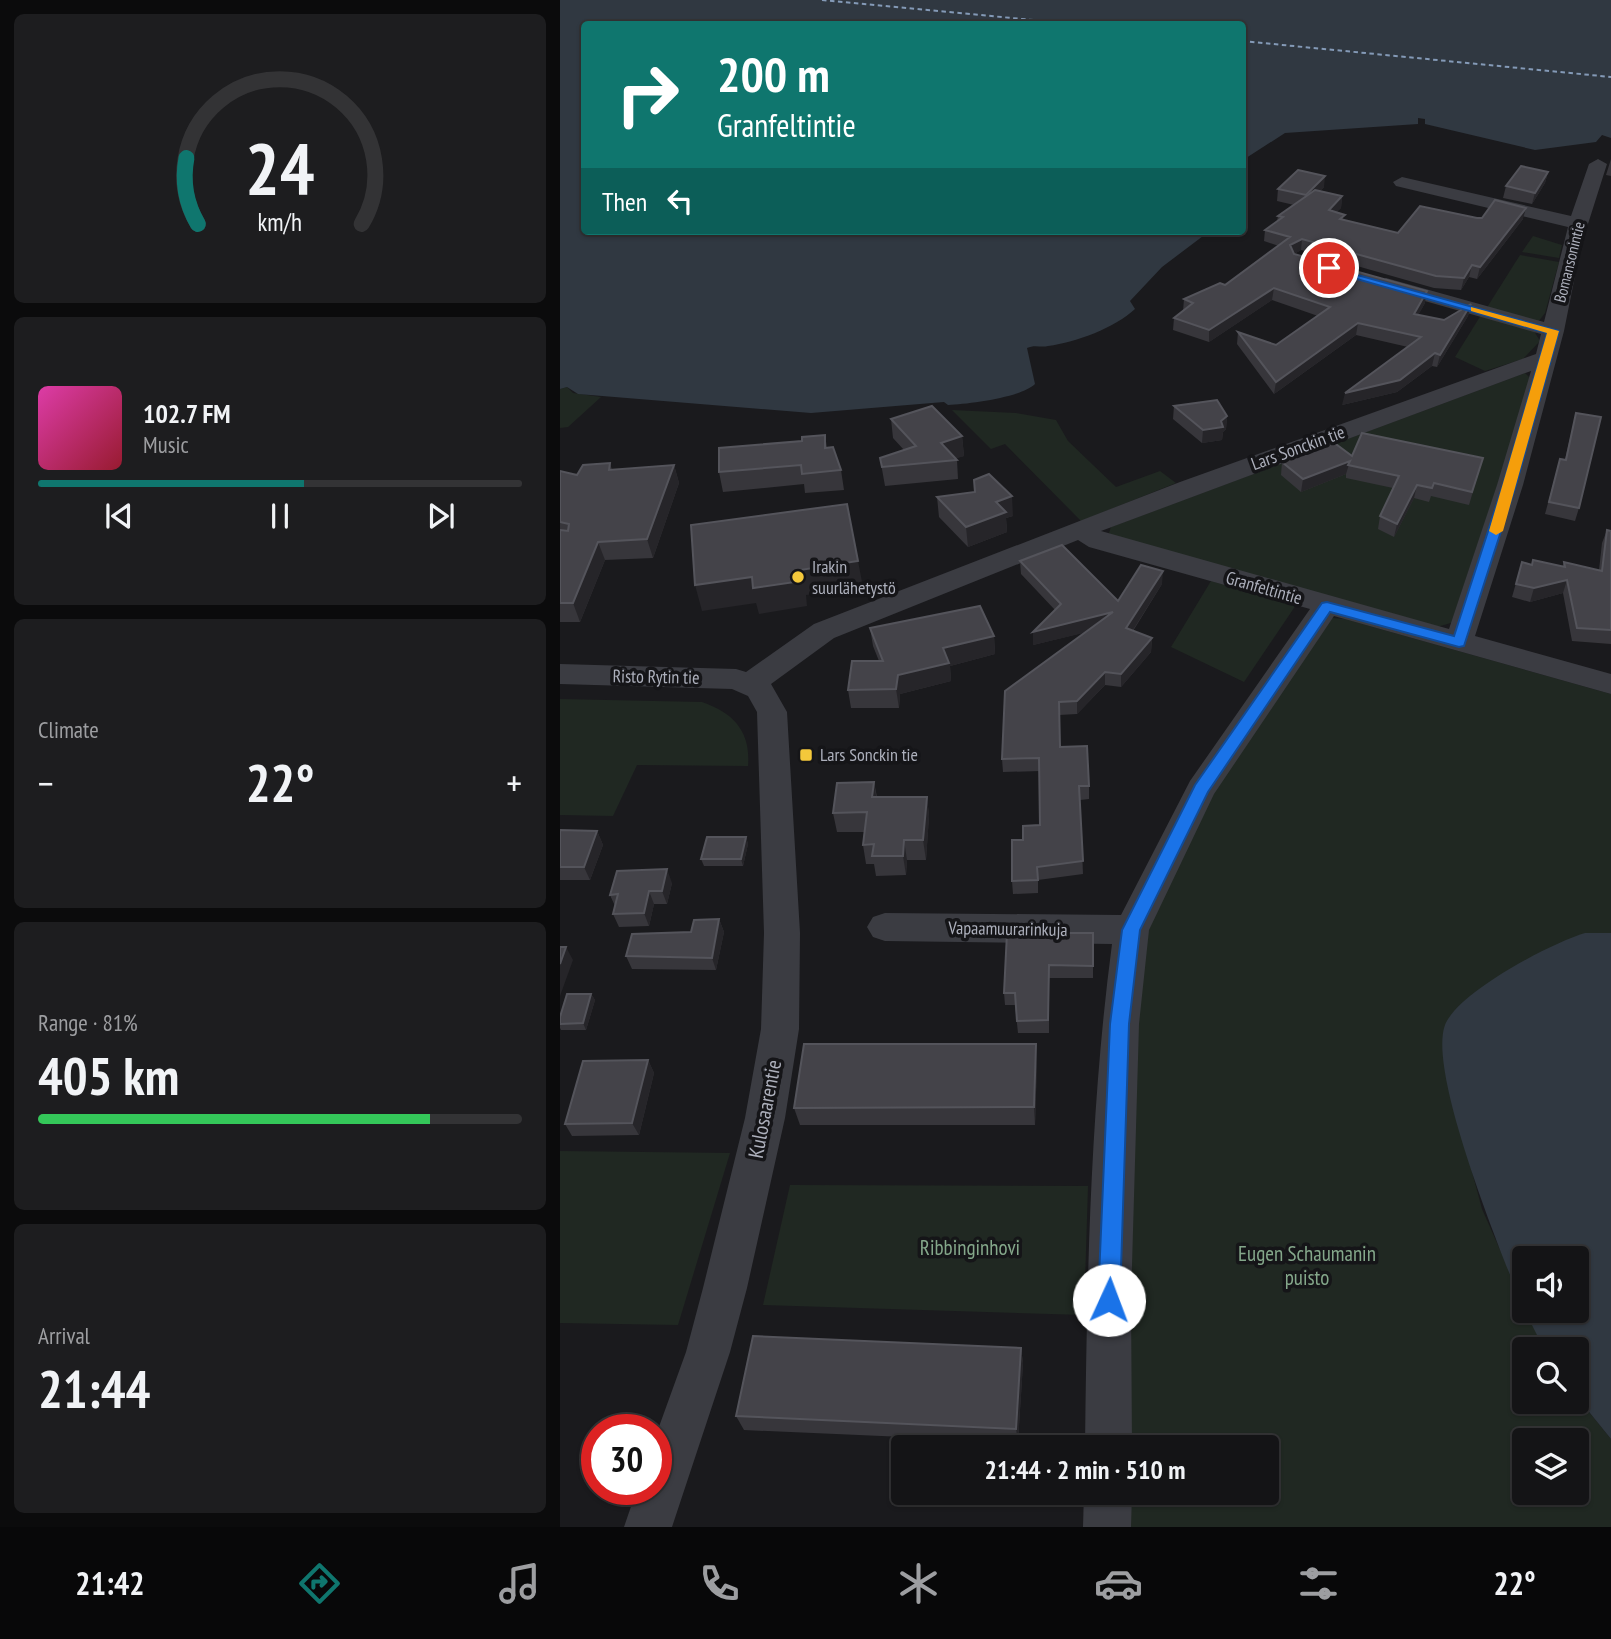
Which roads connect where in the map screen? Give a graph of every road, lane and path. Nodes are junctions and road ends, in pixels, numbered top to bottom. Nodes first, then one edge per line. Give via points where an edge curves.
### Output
1 (1598, 164) dead end
2 (1402, 182) dead end
3 (1586, 202) junction
4 (1611, 206) edge
5 (1577, 223) junction
6 (1365, 278) edge
7 (1553, 331) junction
8 (1545, 358) junction
9 (1082, 531) junction
10 (1327, 606) junction
11 (1459, 643) junction
12 (560, 674) edge
13 (750, 684) junction
14 (1611, 684) edge
15 (885, 928) dead end
16 (1131, 930) junction
17 (1109, 1435) edge
18 (1108, 1505) edge
19 (648, 1527) edge
20 (1107, 1527) edge

1 - 3 street, Bomansonintie
2 - 5 street
3 - 4 street
3 - 5 street, Bomansonintie
5 - 7 street, Bomansonintie
6 - 7 street
7 - 8 street, Bomansonintie
8 - 9 street, Lars Sonckin tie
8 - 11 street, Bomansonintie
9 - 10 street, Granfeltintie via 1098,541
9 - 13 street, Lars Sonckin tie via 824,631
10 - 11 street, Granfeltintie
10 - 16 street via 1201,789
11 - 14 street, Granfeltintie
12 - 13 street, Risto Rytin tie via 728,678
13 - 19 street, Kulosaarentie via 766,698 772,712 782,933 780,1029 765,1118 725,1288
15 - 16 street, Vapaamuurarinkuja
16 - 17 street via 1120,1024 1109,1300
18 - 20 street

